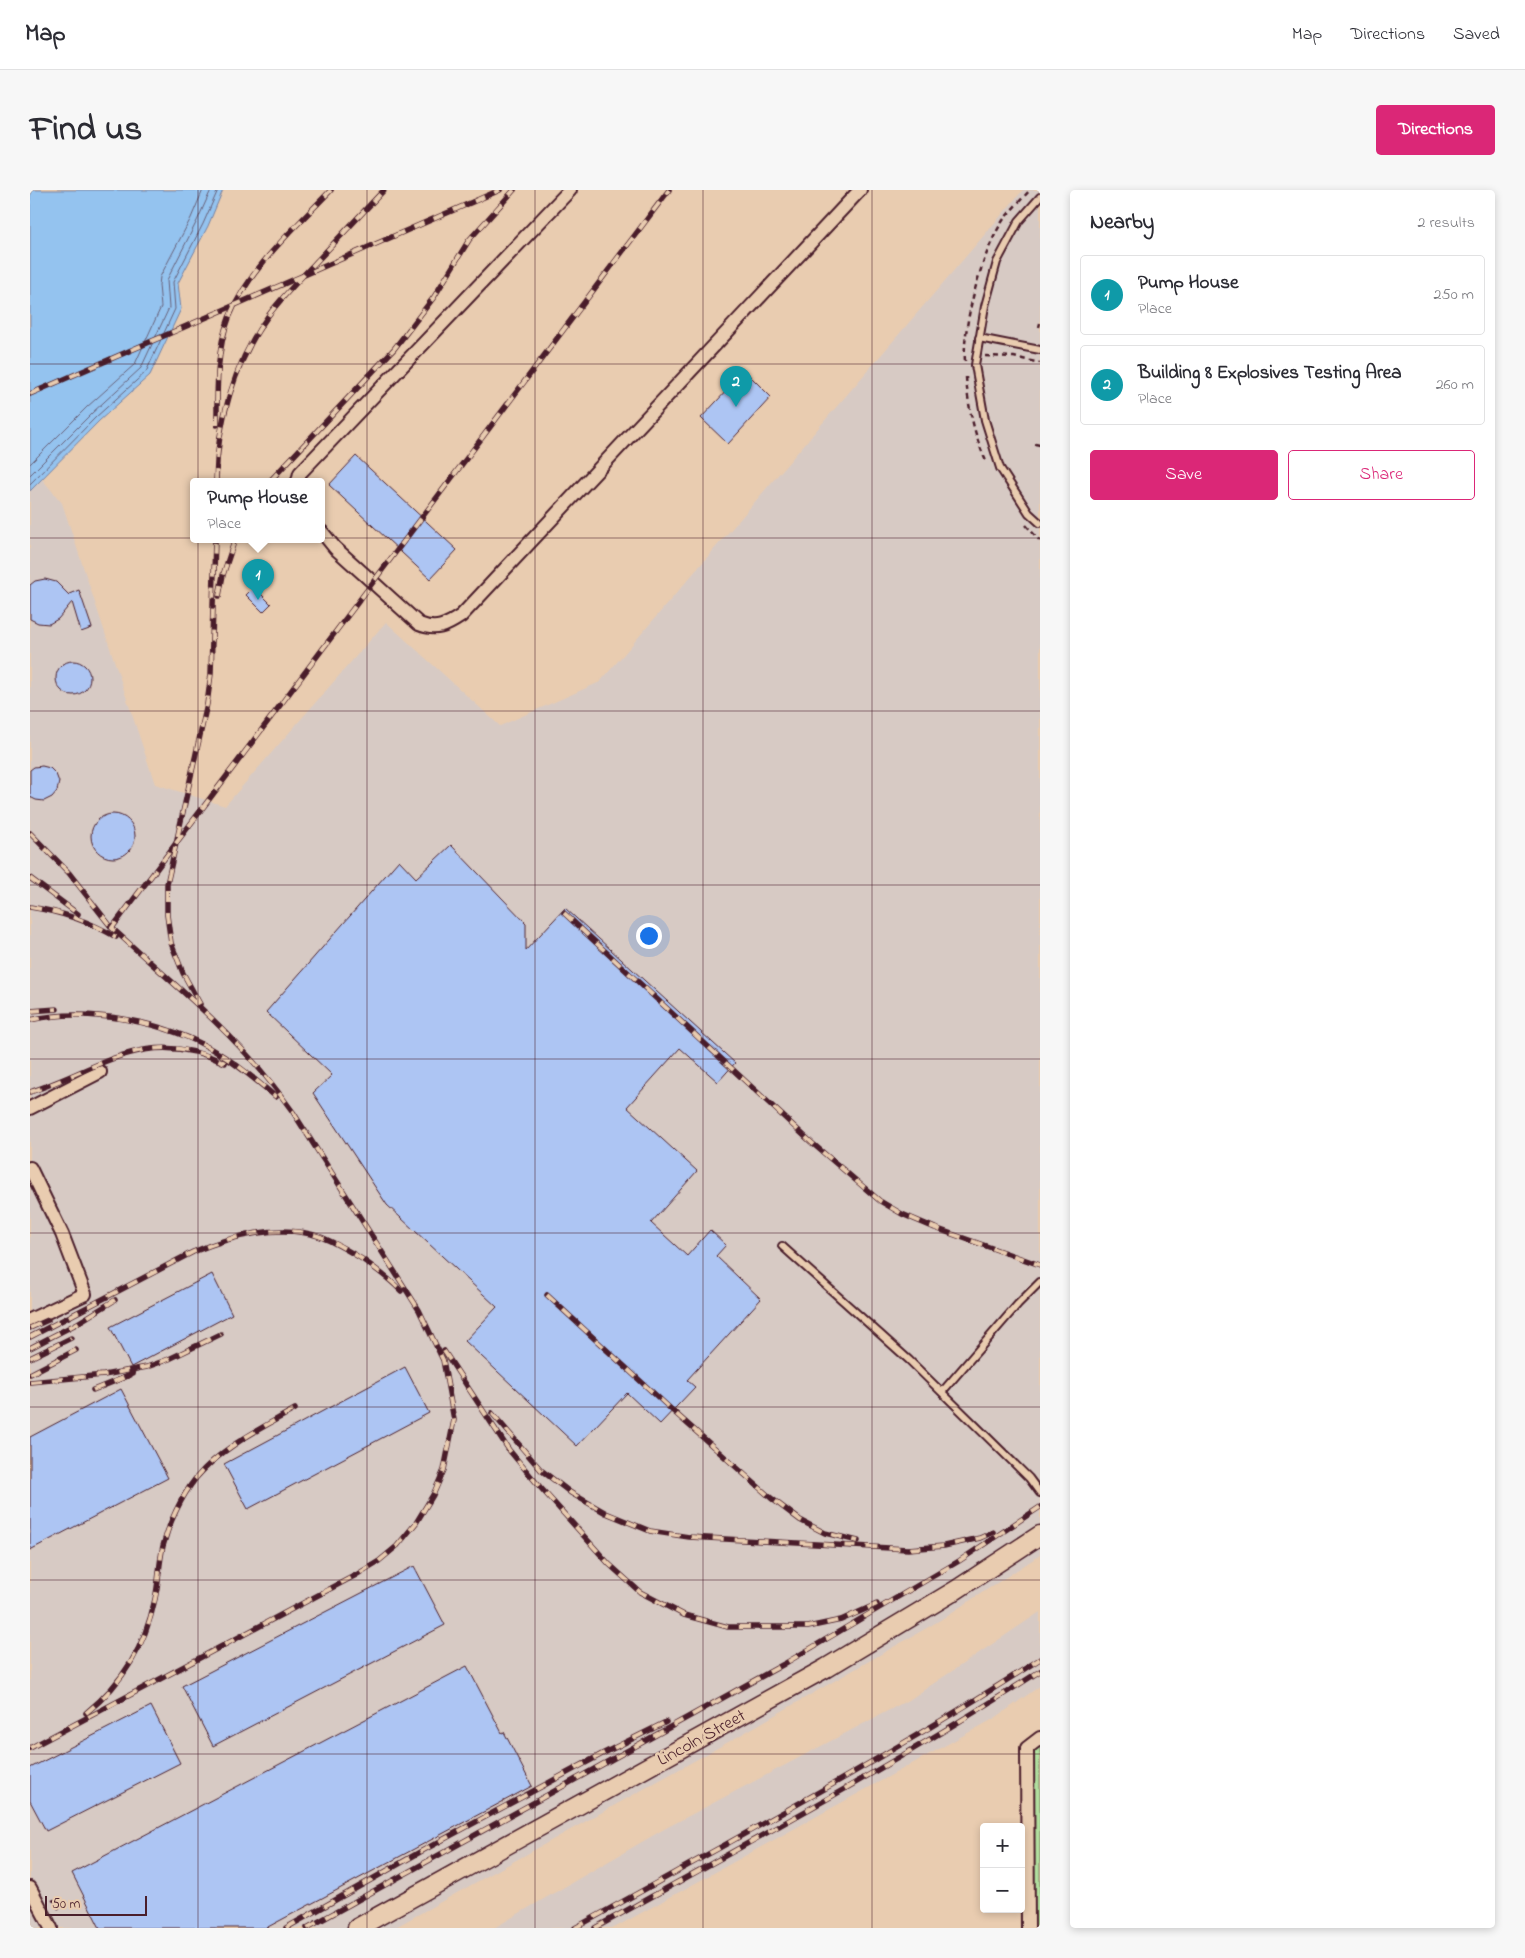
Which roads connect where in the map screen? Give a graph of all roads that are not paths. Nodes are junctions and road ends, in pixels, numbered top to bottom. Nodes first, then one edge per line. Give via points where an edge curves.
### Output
1 (570, 190) edge
2 (860, 190) edge
3 (1040, 197) edge
4 (979, 338) junction
5 (1040, 350) edge
6 (299, 478) edge
7 (1040, 523) edge
8 (325, 536) edge
9 (100, 1072) dead end
10 (30, 1108) edge
11 (30, 1168) edge
12 (782, 1246) dead end
13 (1040, 1282) edge
14 (30, 1320) edge
15 (942, 1392) junction
16 (1040, 1493) edge
17 (1040, 1536) edge
18 (1040, 1738) edge
19 (30, 1888) edge
20 (51, 1928) edge
21 (357, 1928) edge
22 (1028, 1928) edge

1 - 6 street via 300,473
2 - 8 street via 461,616 439,628 419,624 334,548
3 - 4 lane via 1019,221 997,262 984,306
4 - 5 lane
4 - 7 lane via 975,365 985,420 1000,468 1029,513
9 - 10 street
11 - 14 street via 62,1234 85,1294
12 - 15 lane
13 - 15 lane
15 - 16 lane via 1029,1478
17 - 21 main road, Lincoln Street via 826,1668
18 - 22 street via 1027,1748
19 - 20 street

